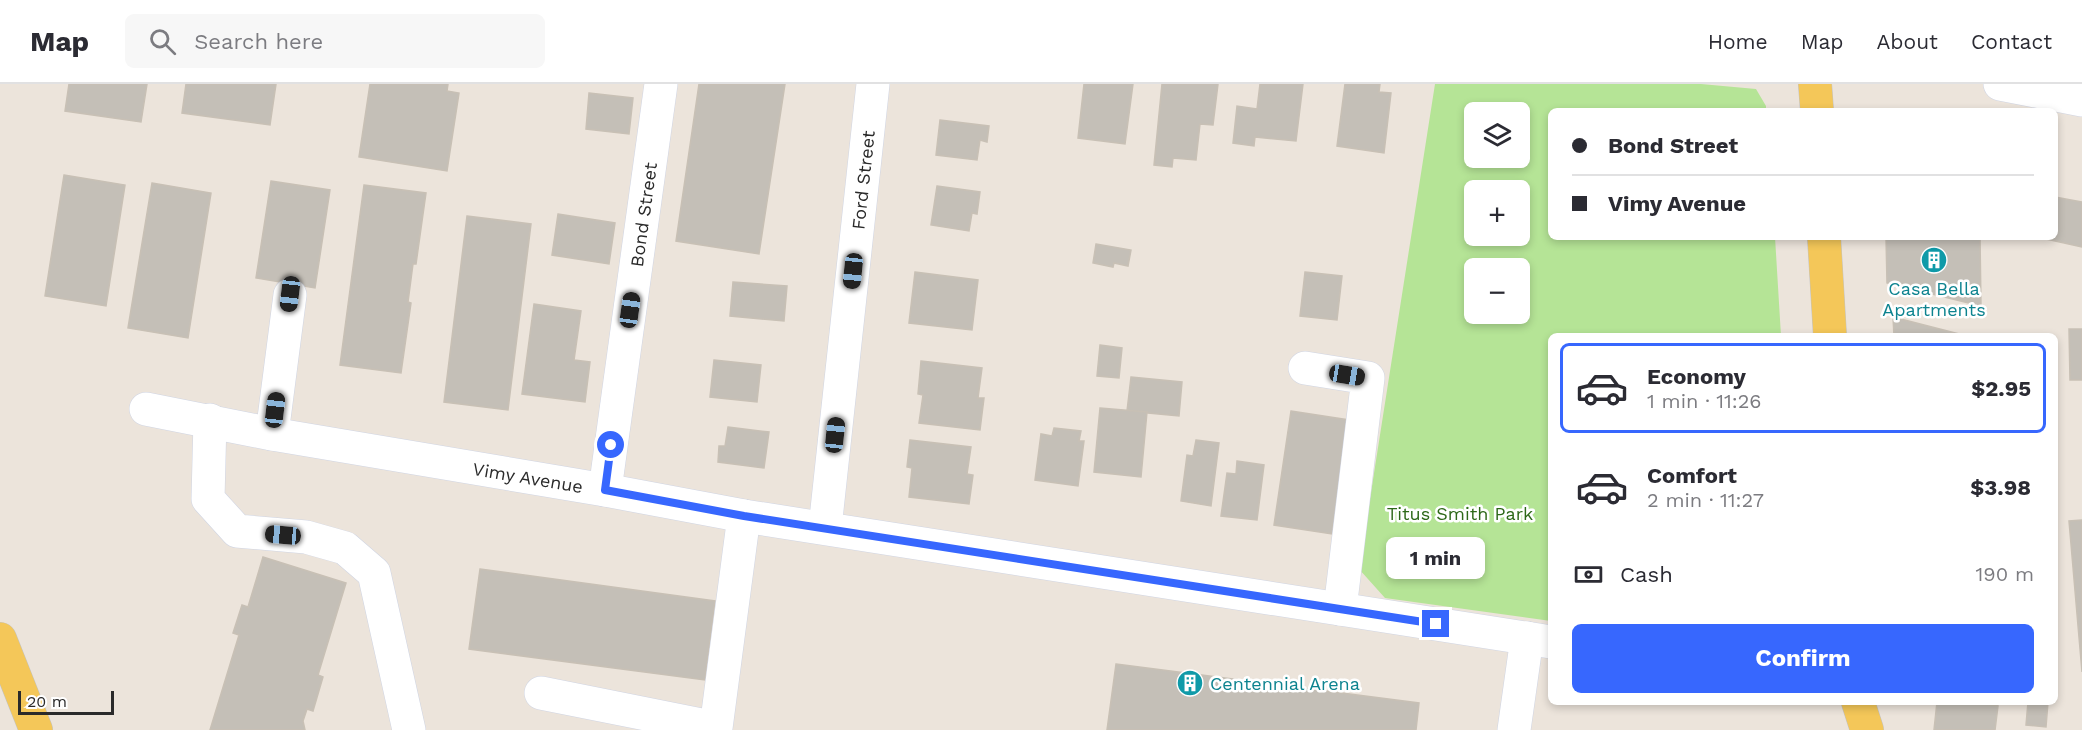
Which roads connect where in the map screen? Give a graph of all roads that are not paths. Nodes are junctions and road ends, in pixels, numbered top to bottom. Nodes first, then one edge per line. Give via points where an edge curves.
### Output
1 (661, 84) edge
2 (873, 84) edge
3 (1815, 84) edge
4 (2000, 84) edge
5 (2082, 100) edge
6 (1816, 108) edge
7 (1824, 240) edge
8 (290, 294) dead end
9 (1830, 333) edge
10 (1305, 368) dead end
11 (146, 409) dead end
12 (210, 420) junction
13 (272, 434) junction
14 (605, 490) junction
15 (744, 516) junction
16 (825, 528) junction
17 (1340, 609) junction
18 (0, 639) edge
19 (1539, 640) edge
20 (540, 693) dead end
21 (1859, 705) edge
22 (36, 730) edge
23 (409, 730) edge
24 (1515, 730) edge
25 (1867, 730) edge

1 - 14 street, Bond Street
2 - 16 street, Ford Street
3 - 6 main road
4 - 5 street
7 - 9 main road
8 - 13 street
10 - 17 street via 1368,378
11 - 12 street, Vimy Avenue
12 - 13 street, Vimy Avenue
12 - 23 street via 208,499 237,531 306,537 345,548 374,573
13 - 14 street, Vimy Avenue
14 - 15 street, Vimy Avenue
15 - 16 street, Vimy Avenue
15 - 20 street via 716,728
16 - 17 street, Vimy Avenue
17 - 19 street, Vimy Avenue
18 - 22 main road
19 - 24 street
21 - 25 main road

